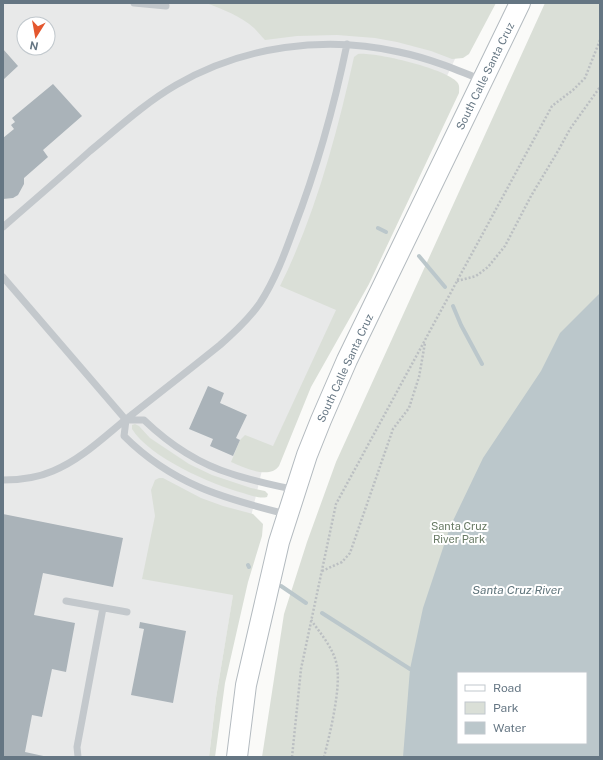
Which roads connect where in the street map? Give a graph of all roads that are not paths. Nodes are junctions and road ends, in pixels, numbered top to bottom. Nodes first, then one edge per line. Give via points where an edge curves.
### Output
1 (134, 3) edge
2 (520, 3) edge
3 (166, 6) dead end
4 (347, 44) junction
5 (482, 80) junction
6 (3, 227) edge
7 (3, 277) edge
8 (126, 420) junction
9 (3, 480) edge
10 (295, 490) junction
11 (287, 514) junction
12 (66, 601) dead end
13 (103, 608) junction
14 (127, 612) dead end
15 (78, 757) edge
16 (237, 757) edge

1 - 3 lane
2 - 5 street, South Calle Santa Cruz
4 - 5 lane via 415,56
4 - 6 lane via 275,49 226,62 186,80 129,118
4 - 8 lane via 319,159 290,240 267,291 235,332
5 - 10 street, South Calle Santa Cruz via 338,379
7 - 8 lane
8 - 9 lane via 64,466 32,478
8 - 10 lane via 144,420 184,451 220,470
8 - 11 lane via 124,436 145,456 171,473 216,495
10 - 11 street, South Calle Santa Cruz
11 - 16 street, South Calle Santa Cruz via 246,685
12 - 13 lane
13 - 14 lane
13 - 15 lane via 77,747

